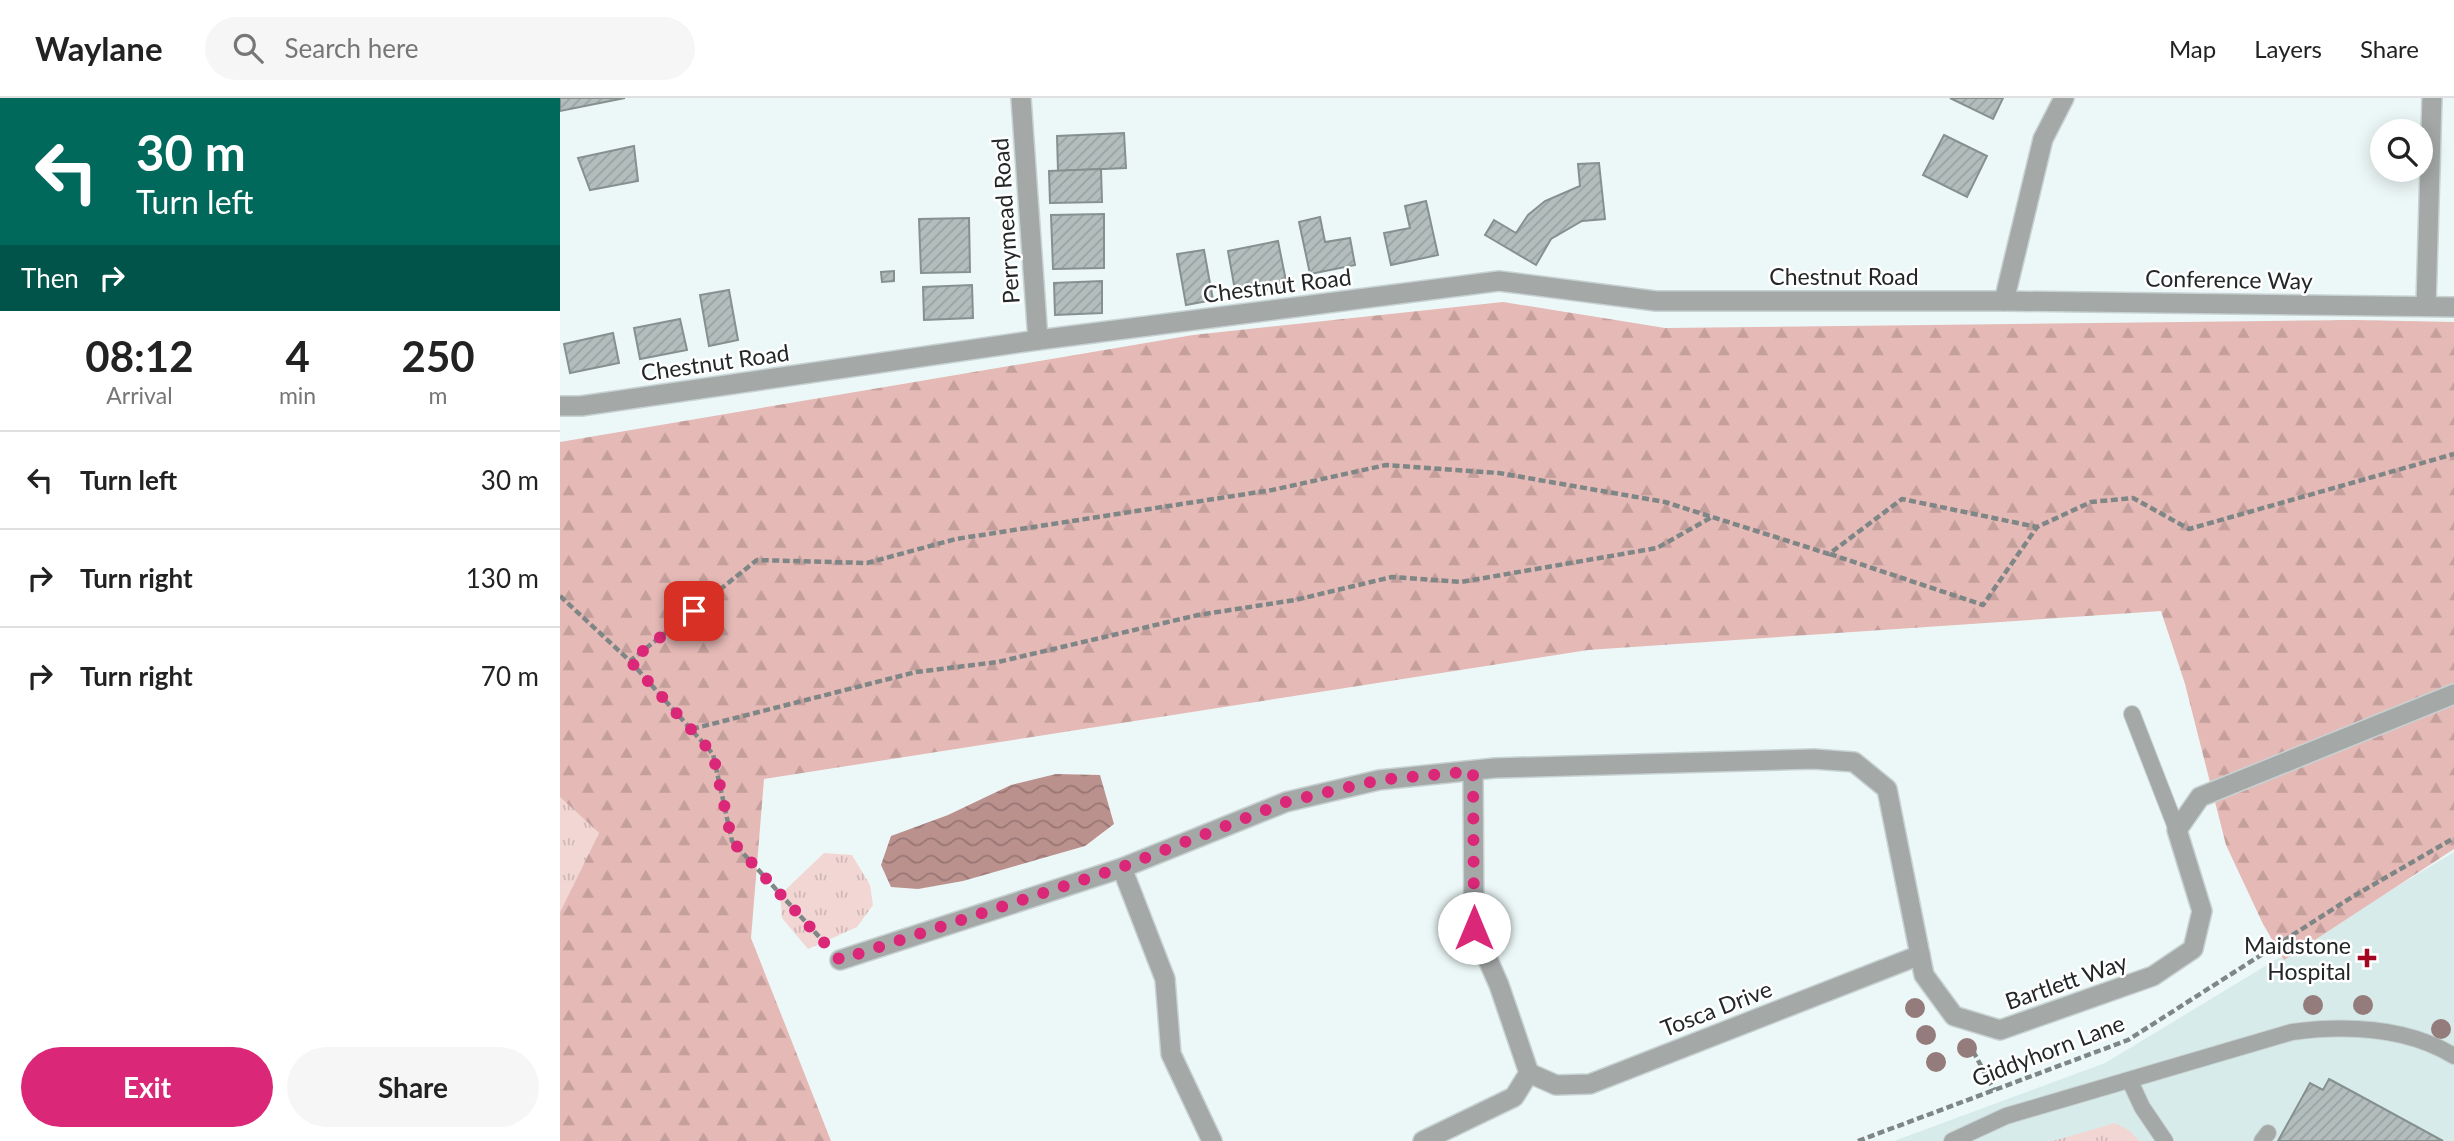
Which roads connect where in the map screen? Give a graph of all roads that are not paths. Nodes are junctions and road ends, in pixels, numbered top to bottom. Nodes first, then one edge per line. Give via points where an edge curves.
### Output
1 (1021, 98) edge
2 (2064, 98) edge
3 (2432, 98) edge
4 (2004, 301) junction
5 (2426, 306) junction
6 (2454, 307) edge
7 (1038, 340) junction
8 (560, 406) edge
9 (2454, 694) edge
10 (2132, 713) dead end
11 (1473, 771) junction
12 (2177, 830) junction
13 (1122, 867) junction
14 (1920, 955) junction
15 (840, 960) road end
16 (2454, 1056) edge
17 (1529, 1073) junction
18 (2130, 1081) junction
19 (1212, 1141) edge
20 (1423, 1141) edge
21 (1952, 1141) edge
22 (2165, 1141) edge

1 - 7 street, Perrymead Road
2 - 4 street via 2043,139
3 - 5 street
4 - 5 street, Conference Way
4 - 7 street, Chestnut Road via 1656,301 1499,281
5 - 6 street, Conference Way
7 - 8 street, Chestnut Road
9 - 12 street via 2200,797
10 - 12 lane
11 - 13 street, Bartlett Way via 1379,780 1286,802
11 - 14 street, Bartlett Way via 1814,759 1854,762 1887,789
11 - 17 street via 1474,928
12 - 14 street, Bartlett Way via 2202,911 2193,949 2153,976 2000,1030 1954,1016 1924,975
13 - 15 street, Bartlett Way
13 - 19 street via 1165,979 1171,1054
14 - 17 street, Tosca Drive via 1590,1084 1556,1085
16 - 18 lane via 2373,1030 2334,1026 2292,1032
17 - 20 street via 1514,1097
18 - 21 lane via 2006,1116
18 - 22 lane

